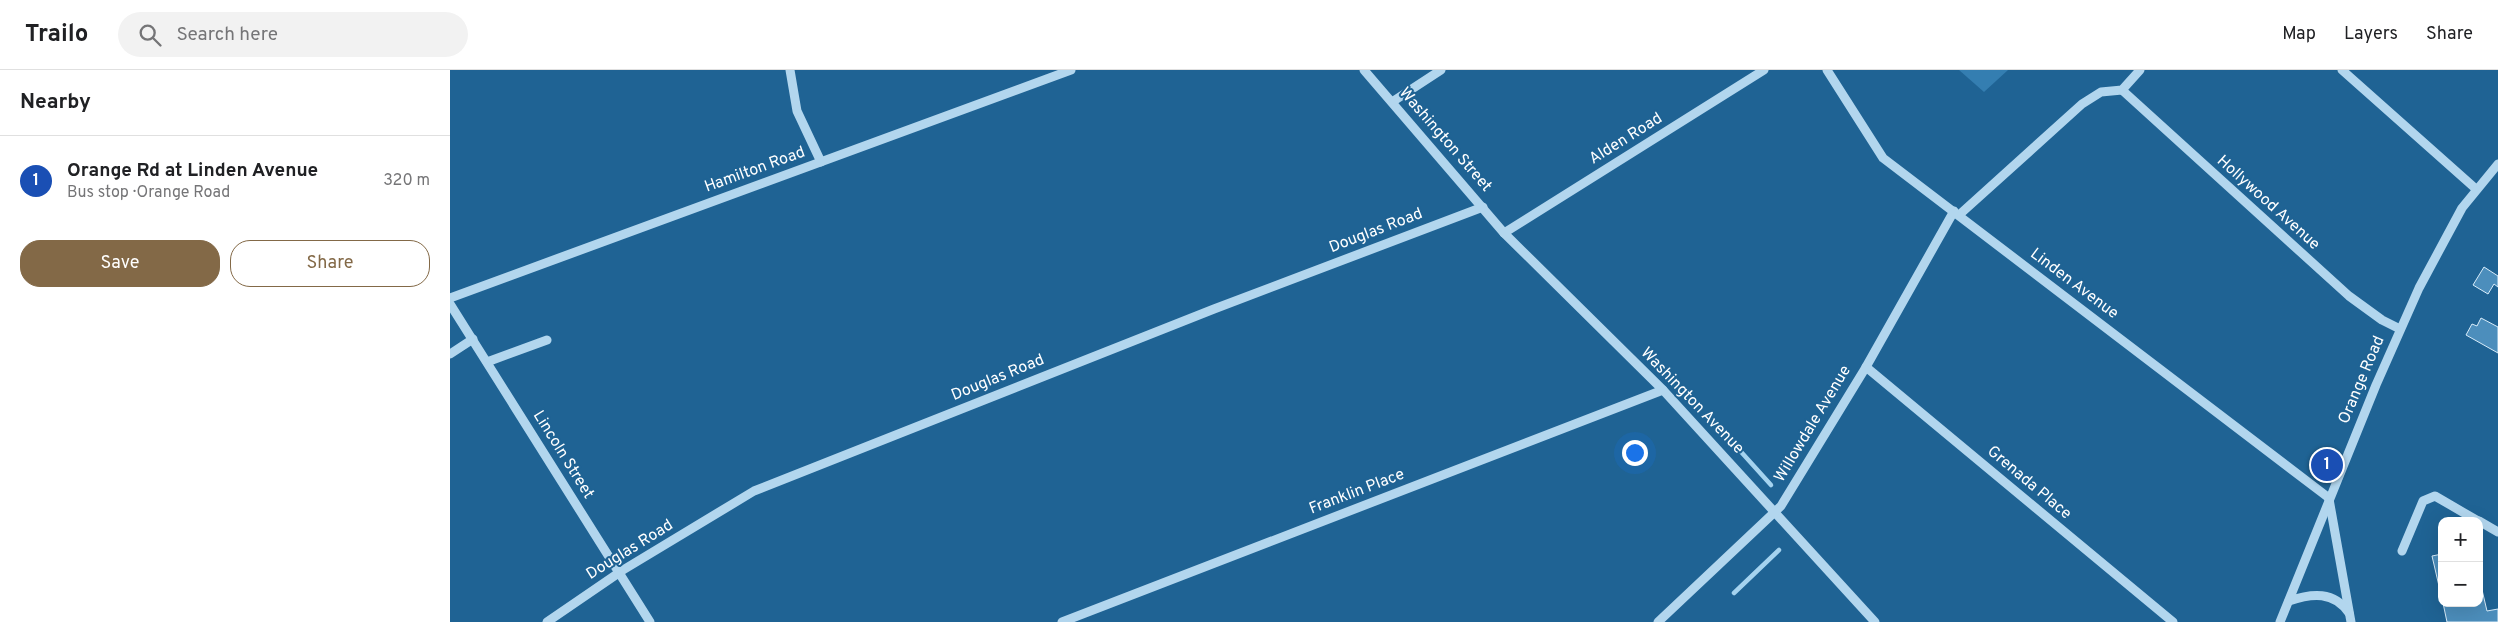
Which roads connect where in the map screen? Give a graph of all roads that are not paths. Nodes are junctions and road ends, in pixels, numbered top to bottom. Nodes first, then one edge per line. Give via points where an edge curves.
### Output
1 (790, 70) edge
2 (1071, 70) edge
3 (1364, 70) edge
4 (1441, 70) edge
5 (1764, 70) edge
6 (1827, 70) edge
7 (2140, 70) edge
8 (2342, 70) edge
9 (2122, 90) junction
10 (1392, 102) junction
11 (821, 162) junction
12 (2498, 164) edge
13 (2494, 174) edge
14 (2476, 189) junction
15 (1483, 207) junction
16 (1956, 213) junction
17 (1504, 233) junction
18 (450, 298) edge
19 (450, 304) edge
20 (2400, 328) junction
21 (473, 339) junction
22 (548, 340) dead end
23 (450, 354) edge
24 (487, 362) junction
25 (1866, 367) junction
26 (1664, 390) junction
27 (2329, 498) junction
28 (1775, 511) junction
29 (2472, 517) edge
30 (2483, 523) edge
31 (2498, 532) edge
32 (2402, 551) dead end
33 (619, 572) junction
34 (2289, 601) junction
35 (2351, 619) edge
36 (547, 622) edge
37 (650, 622) edge
38 (1062, 622) edge
39 (1658, 622) edge
40 (1875, 622) edge
41 (2173, 622) edge
42 (2280, 622) edge

1 - 11 street via 797,111
2 - 11 street, Hamilton Road
3 - 10 street, Washington Street
4 - 10 street
5 - 17 street, Alden Road
6 - 16 street, Linden Avenue via 1883,158
7 - 9 street
8 - 14 street
9 - 16 street, Willowdale Avenue via 2101,92 2082,104
9 - 20 street, Hollywood Avenue via 2349,296 2382,320
10 - 15 street, Washington Street
11 - 18 street, Hamilton Road
12 - 13 street, Orange Road
13 - 14 street, Orange Road
14 - 20 street, Orange Road via 2441,244
15 - 17 street, Washington Avenue
15 - 33 street, Douglas Road via 754,491
16 - 25 street, Willowdale Avenue
16 - 27 street, Linden Avenue
17 - 26 street, Washington Avenue
19 - 21 street, Lincoln Street
20 - 27 street, Orange Road
21 - 23 street
21 - 24 street, Lincoln Street
22 - 24 street
24 - 33 street, Lincoln Street
25 - 28 street, Willowdale Avenue
25 - 41 street, Grenada Place
26 - 28 street, Washington Avenue
26 - 38 street, Franklin Place
27 - 34 street, Orange Road
27 - 35 street
28 - 39 street, Willowdale Avenue
28 - 40 street, Washington Avenue
29 - 32 street via 2435,496 2423,501
30 - 31 street
33 - 36 street, Douglas Road
33 - 37 street, Lincoln Street
34 - 35 street via 2318,594 2336,599
34 - 42 street, Orange Road

